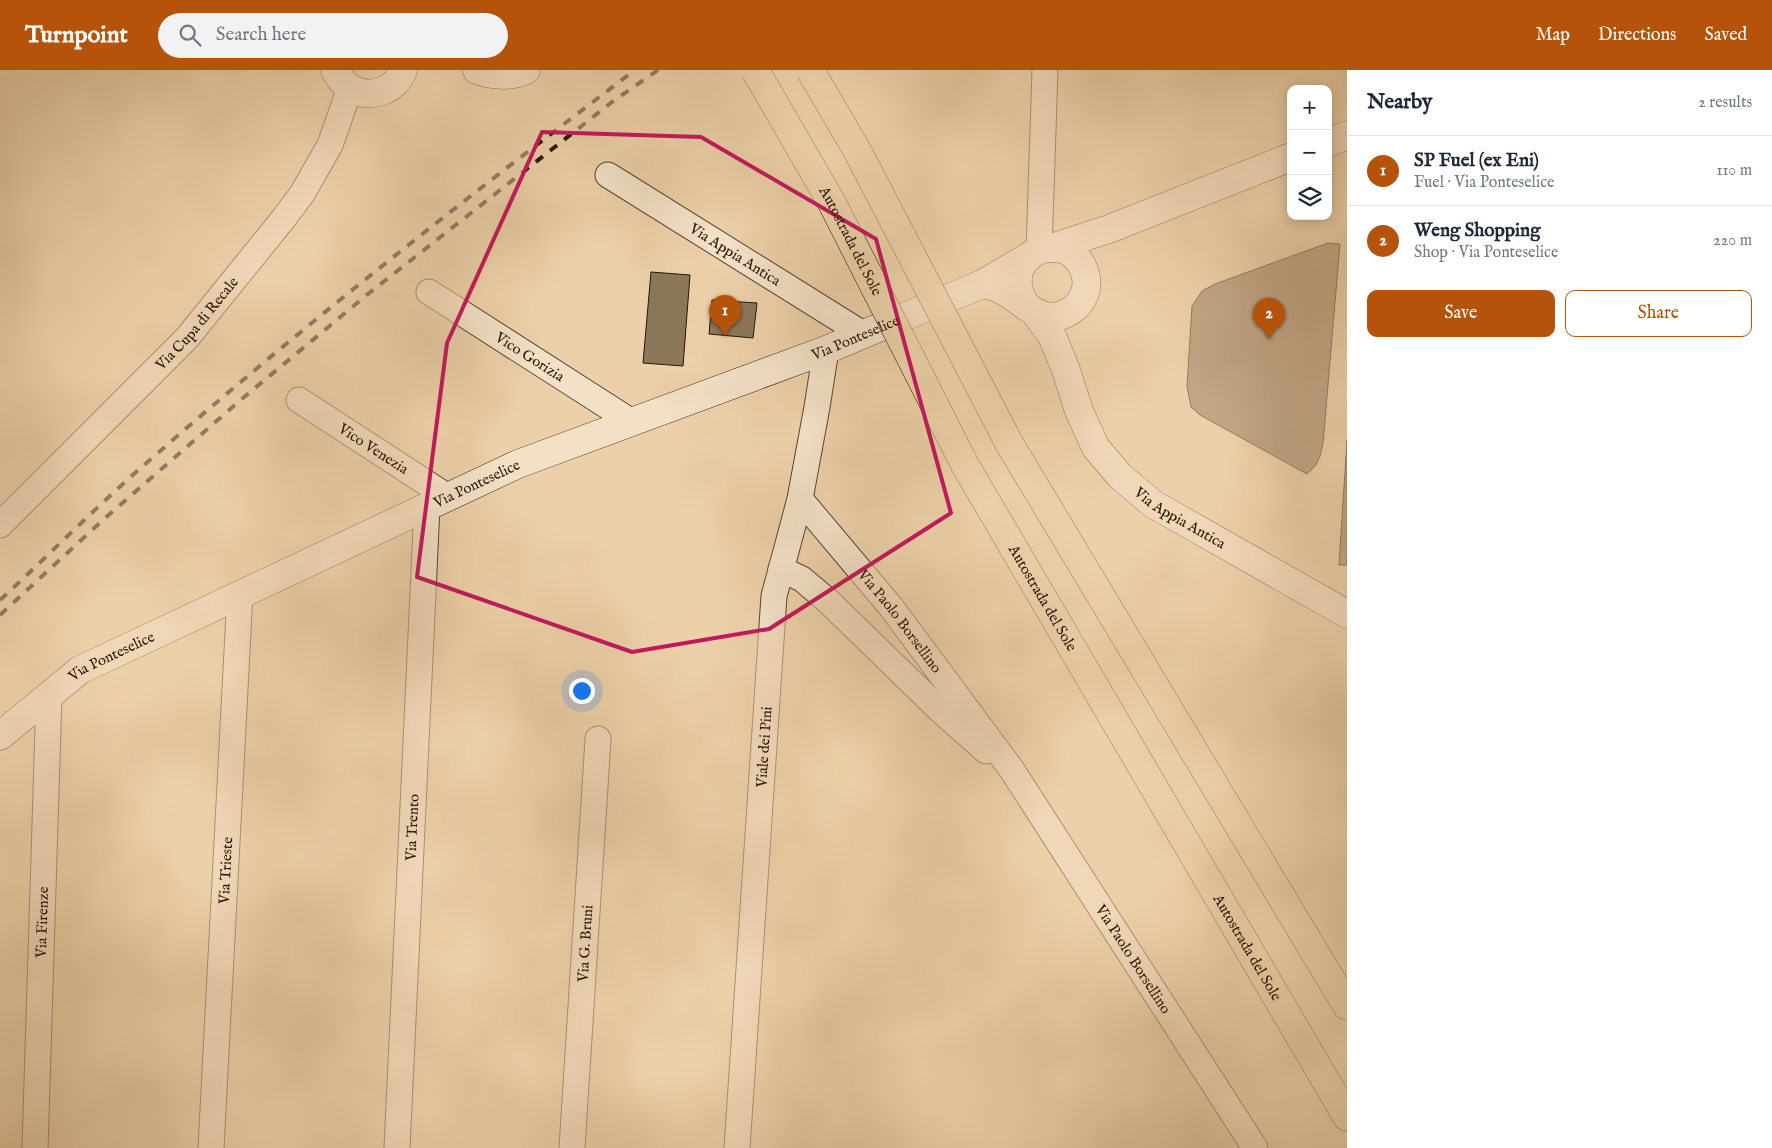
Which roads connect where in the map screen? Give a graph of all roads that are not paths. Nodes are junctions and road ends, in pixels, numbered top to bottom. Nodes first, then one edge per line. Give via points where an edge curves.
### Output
1 (477, 70) edge
2 (526, 70) edge
3 (755, 70) edge
4 (810, 70) edge
5 (1046, 70) edge
6 (404, 74) edge
7 (342, 79) edge
8 (1347, 135) edge
9 (1332, 141) edge
10 (1287, 159) edge
11 (608, 175) dead end
12 (1109, 229) junction
13 (1040, 251) junction
14 (974, 287) junction
15 (429, 292) dead end
16 (1083, 294) junction
17 (1032, 310) junction
18 (863, 334) junction
19 (826, 350) junction
20 (1066, 370) junction
21 (299, 400) dead end
22 (632, 422) junction
23 (800, 499) junction
24 (438, 502) junction
25 (0, 525) edge
26 (781, 569) junction
27 (240, 594) junction
28 (1347, 614) edge
29 (49, 695) junction
30 (0, 736) edge
31 (598, 739) dead end
32 (1012, 770) junction
33 (1347, 1006) edge
34 (1347, 1117) edge
35 (35, 1148) edge
36 (211, 1148) edge
37 (396, 1148) edge
38 (572, 1148) edge
39 (737, 1148) edge
40 (1254, 1148) edge

1 - 2 street via 503,75
3 - 34 highway, Autostrada del Sole, bridge via 832,203 965,464
4 - 33 highway, bridge via 858,152 1009,444
5 - 13 street
6 - 7 street via 386,90 374,94 361,93
7 - 25 street, Via Cupa di Recale via 330,146 284,218 187,338
8 - 9 street
10 - 12 street, Via Ponteselice
11 - 18 street, Via Appia Antica
12 - 13 street, Via Ponteselice
12 - 16 street via 1094,257
13 - 14 street, Via Ponteselice
13 - 16 street via 1062,249 1080,262 1085,272
13 - 17 street via 1022,264 1018,275 1020,297
14 - 17 street via 992,286
14 - 18 street, Via Ponteselice
15 - 22 street, Vico Gorizia
16 - 17 street via 1070,312 1059,316 1048,317
16 - 20 street, Via Appia Antica via 1070,325
17 - 20 street, Via Appia Antica via 1052,336
18 - 19 street, Via Ponteselice
19 - 22 street, Via Ponteselice
19 - 23 street, Viale dei Pini
20 - 28 street, Via Appia Antica via 1079,411 1096,448 1120,476 1153,504
21 - 24 street, Vico Venezia
22 - 24 street, Via Ponteselice via 518,464
23 - 26 street, Viale dei Pini
23 - 32 street, Via Paolo Borsellino via 890,607
24 - 27 street, Via Ponteselice
24 - 37 street, Via Trento
26 - 32 street, Via Paolo Borsellino via 802,579 828,601 977,745
26 - 39 street, Viale dei Pini via 774,596
27 - 29 street, Via Ponteselice via 80,670
27 - 36 street, Via Trieste
29 - 30 street, Via Ponteselice
29 - 35 street, Via Firenze
31 - 38 street, Via G. Bruni
32 - 40 street, Via Paolo Borsellino

